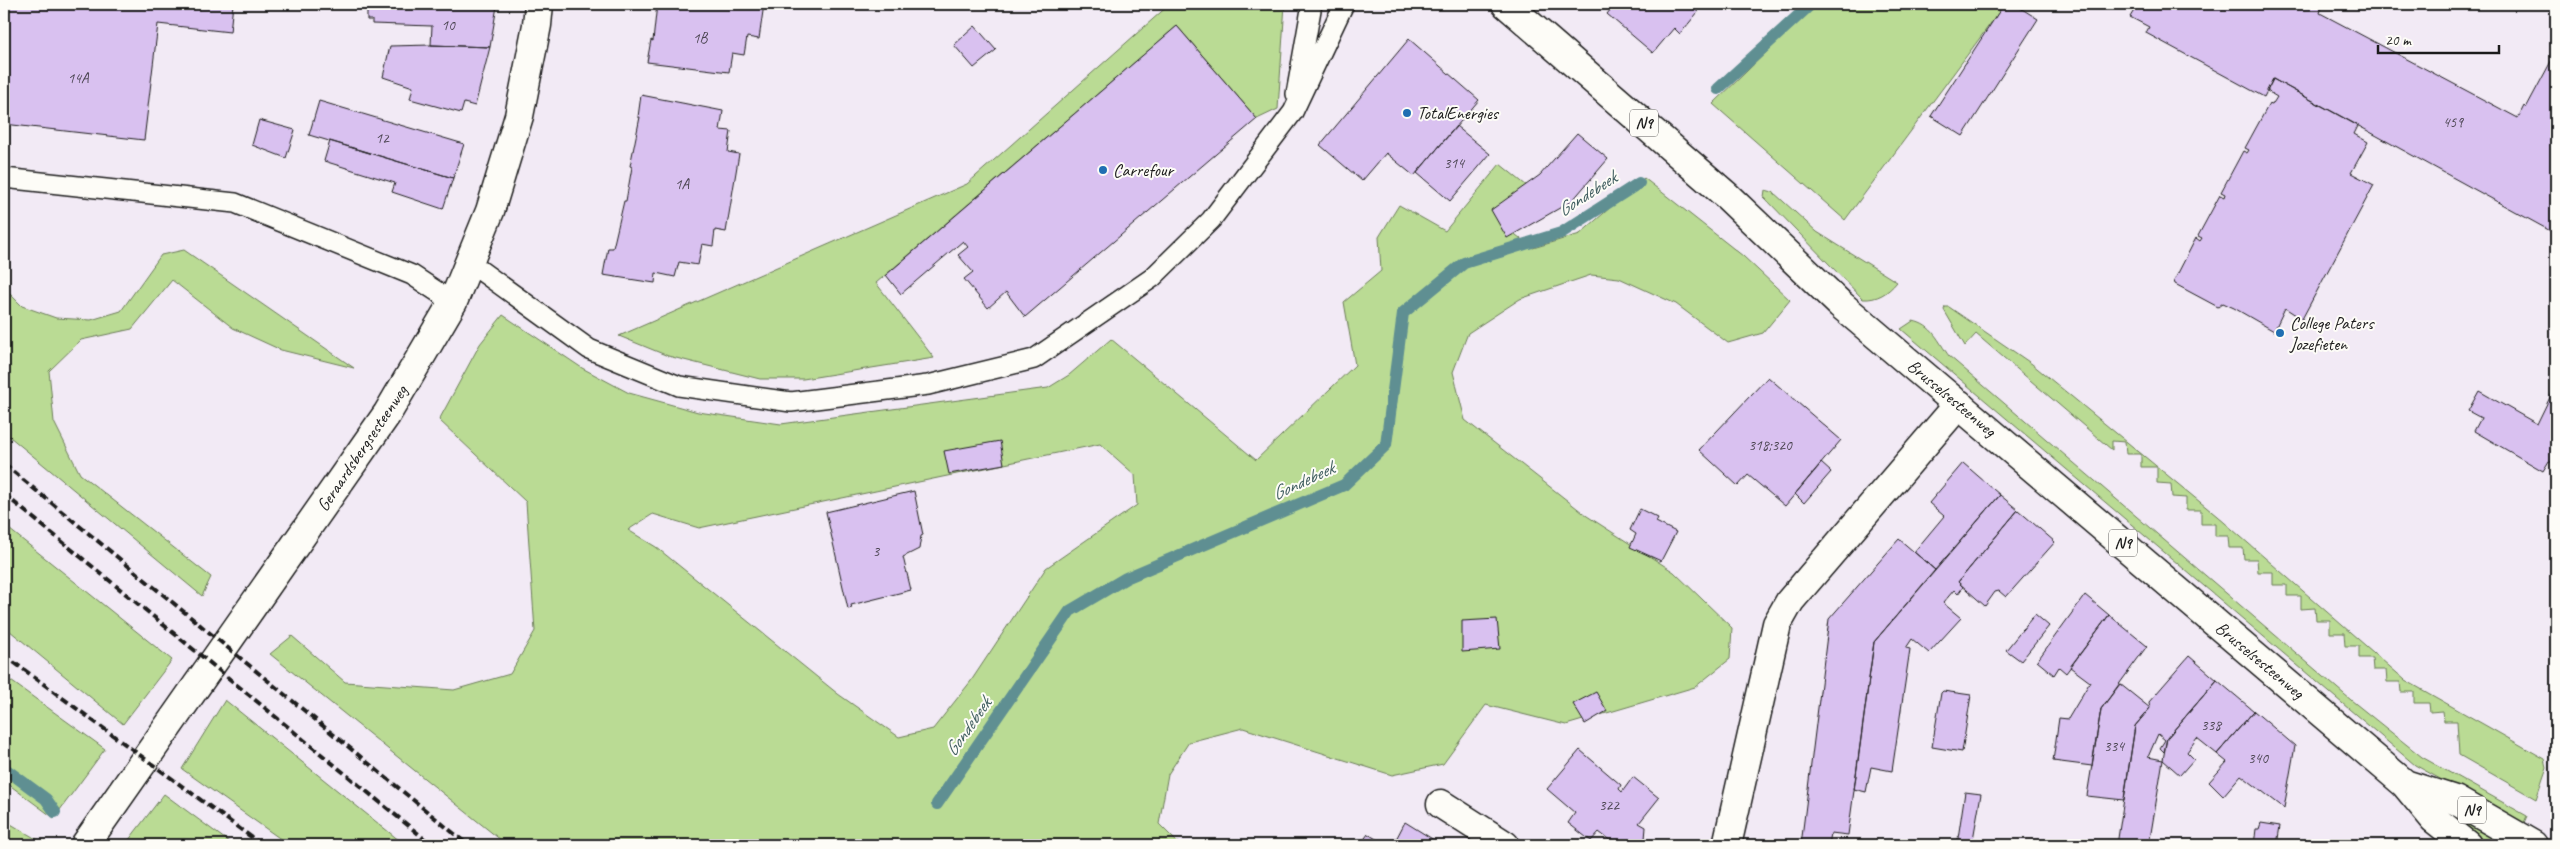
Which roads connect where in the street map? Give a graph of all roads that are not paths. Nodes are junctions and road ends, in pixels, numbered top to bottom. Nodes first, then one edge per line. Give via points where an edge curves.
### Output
1 (539, 4) edge
2 (1312, 4) edge
3 (1344, 4) edge
4 (1506, 4) edge
5 (1293, 112) junction
6 (4, 178) edge
7 (470, 263) junction
8 (453, 302) junction
9 (1959, 404) junction
10 (2405, 784) junction
11 (1441, 804) dead end
12 (85, 845) edge
13 (1505, 845) edge
14 (1727, 845) edge
15 (2467, 845) edge
16 (2533, 845) edge

1 - 7 main road, Geraardsbergsesteenweg via 518,116 490,211
2 - 5 lane
3 - 5 lane
4 - 9 main road, Brusselsesteenweg / N9 via 1727,196 1840,304
5 - 7 lane via 1211,220 1152,278 1034,359 928,385 791,402 680,386 589,349
6 - 8 lane via 235,202 412,275
7 - 8 main road, Geraardsbergsesteenweg
8 - 12 main road, Geraardsbergsesteenweg via 387,414
9 - 10 main road, Brusselsesteenweg / N9
9 - 14 main road via 1790,601 1777,624
10 - 15 main road, Brusselsesteenweg / N9 via 2434,819
10 - 16 main road, Brusselsesteenweg / N9 via 2455,800
11 - 13 main road

